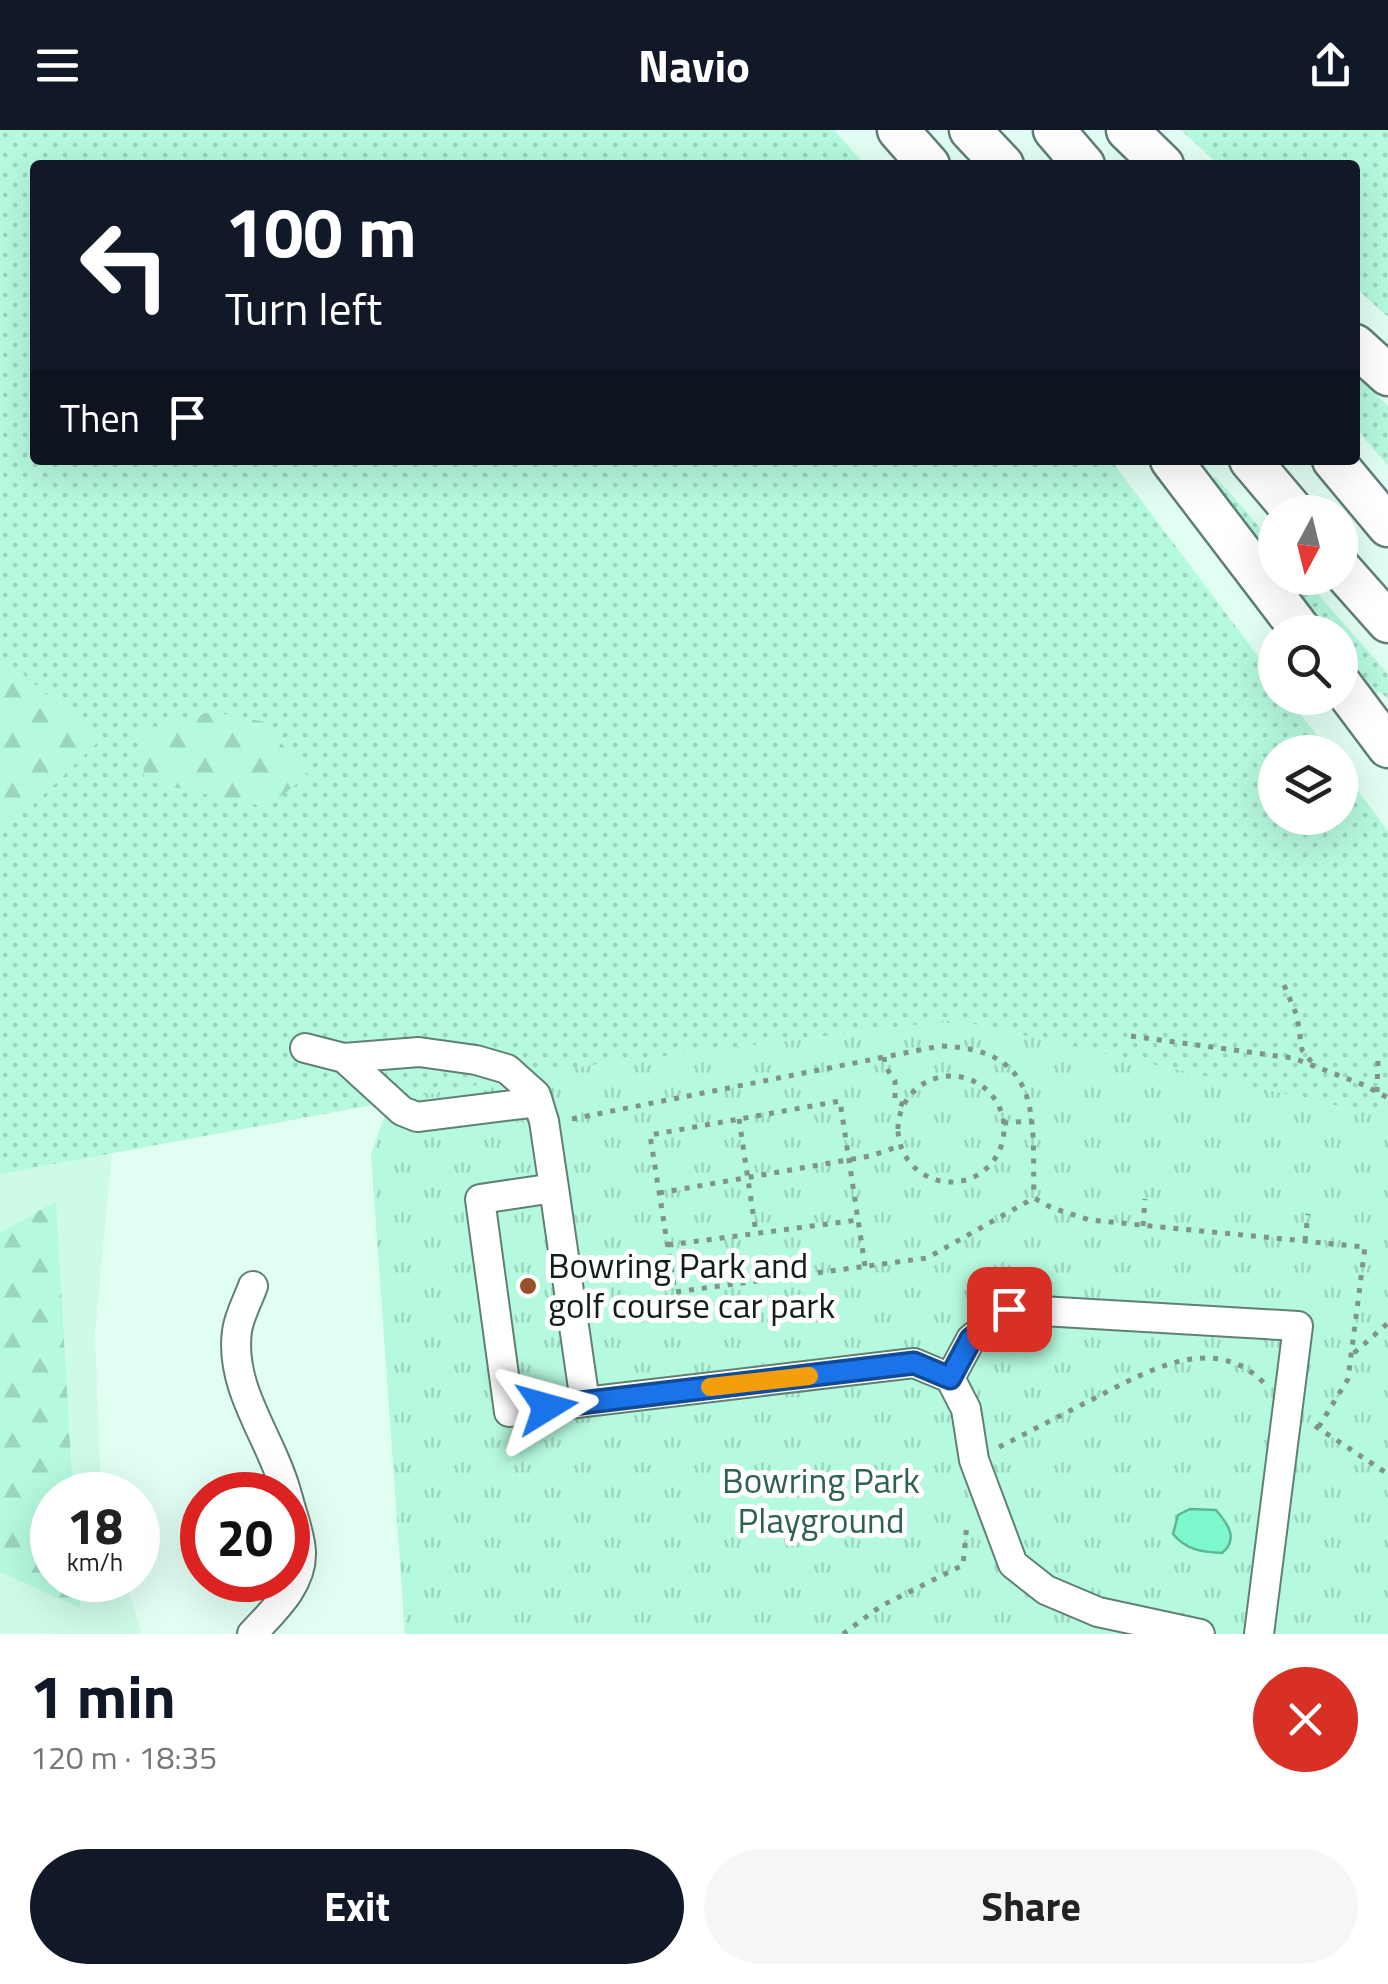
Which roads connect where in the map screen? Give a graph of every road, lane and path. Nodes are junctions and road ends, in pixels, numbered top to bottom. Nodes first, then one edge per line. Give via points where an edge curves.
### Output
1 (898, 130) edge
2 (970, 130) edge
3 (1054, 130) edge
4 (1127, 130) edge
5 (925, 160) edge
6 (998, 160) edge
7 (1080, 160) edge
8 (1158, 160) edge
9 (1360, 349) edge
10 (1388, 375) edge
11 (1175, 465) edge
12 (1254, 465) edge
13 (1336, 465) edge
14 (1280, 495) edge
15 (1388, 526) edge
16 (1358, 588) edge
17 (1289, 615) edge
18 (1388, 622) edge
19 (1358, 707) edge
20 (1388, 747) edge
21 (1284, 985) dead end
22 (1131, 1036) dead end
23 (305, 1048) dead end
24 (884, 1057) junction
25 (344, 1058) junction
26 (1378, 1060) dead end
27 (1316, 1067) junction
28 (1377, 1092) junction
29 (1388, 1098) edge
30 (904, 1106) junction
31 (541, 1111) junction
32 (739, 1119) junction
33 (1003, 1122) junction
34 (1032, 1122) junction
35 (900, 1146) junction
36 (849, 1160) junction
37 (748, 1178) junction
38 (554, 1188) junction
39 (659, 1193) junction
40 (1034, 1198) junction
41 (1145, 1199) dead end
42 (1308, 1214) dead end
43 (858, 1220) junction
44 (1143, 1226) junction
45 (756, 1233) junction
46 (1304, 1241) junction
47 (668, 1245) junction
48 (865, 1266) junction
49 (253, 1286) dead end
50 (1388, 1323) edge
51 (1351, 1355) junction
52 (950, 1378) junction
53 (586, 1402) junction
54 (1287, 1408) junction
55 (1318, 1428) junction
56 (974, 1460) junction
57 (281, 1472) edge
58 (1388, 1474) edge
59 (968, 1512) dead end
60 (281, 1602) edge
61 (252, 1634) edge
62 (843, 1634) edge
63 (1200, 1634) edge
64 (1260, 1634) edge

1 - 5 highway
2 - 6 highway
3 - 7 highway
4 - 8 highway
9 - 10 highway
11 - 17 highway
12 - 14 highway
13 - 15 highway
16 - 18 highway
19 - 20 highway
21 - 27 path via 1302,1050
22 - 27 path via 1293,1058
23 - 25 street
24 - 30 path via 895,1100
24 - 31 path via 576,1118
24 - 34 path via 940,1046 984,1052 1018,1077 1028,1092
25 - 31 street via 417,1117
25 - 31 street via 418,1052 476,1060 524,1082
26 - 28 path
27 - 28 path
28 - 29 path
30 - 33 path via 922,1086 953,1076 984,1088
30 - 35 path
31 - 38 street
32 - 36 path via 840,1101
32 - 37 path
32 - 39 path via 650,1136
33 - 34 path
33 - 35 path via 1000,1151 989,1166 957,1182 922,1174
34 - 40 path
35 - 36 path
36 - 37 path
36 - 43 path
37 - 39 path
37 - 45 path
38 - 53 street
38 - 53 street via 480,1199 509,1412
39 - 47 path
40 - 44 path via 1090,1220
40 - 48 path via 927,1258
41 - 44 path
42 - 46 path
43 - 45 path
43 - 48 path
44 - 46 path
45 - 47 path
46 - 51 path via 1365,1247
47 - 48 path via 675,1292
49 - 57 street via 237,1329 237,1368
50 - 51 path
51 - 55 path via 1348,1379
52 - 53 street via 914,1363
52 - 54 street via 971,1339 1009,1309 1298,1326
52 - 56 street via 966,1408
54 - 55 path
54 - 56 path via 1259,1378 1234,1364 1192,1358 1168,1362
54 - 64 street
55 - 58 path
56 - 63 street via 1013,1564 1046,1590 1098,1612
59 - 62 path via 963,1565 880,1606
60 - 61 street

